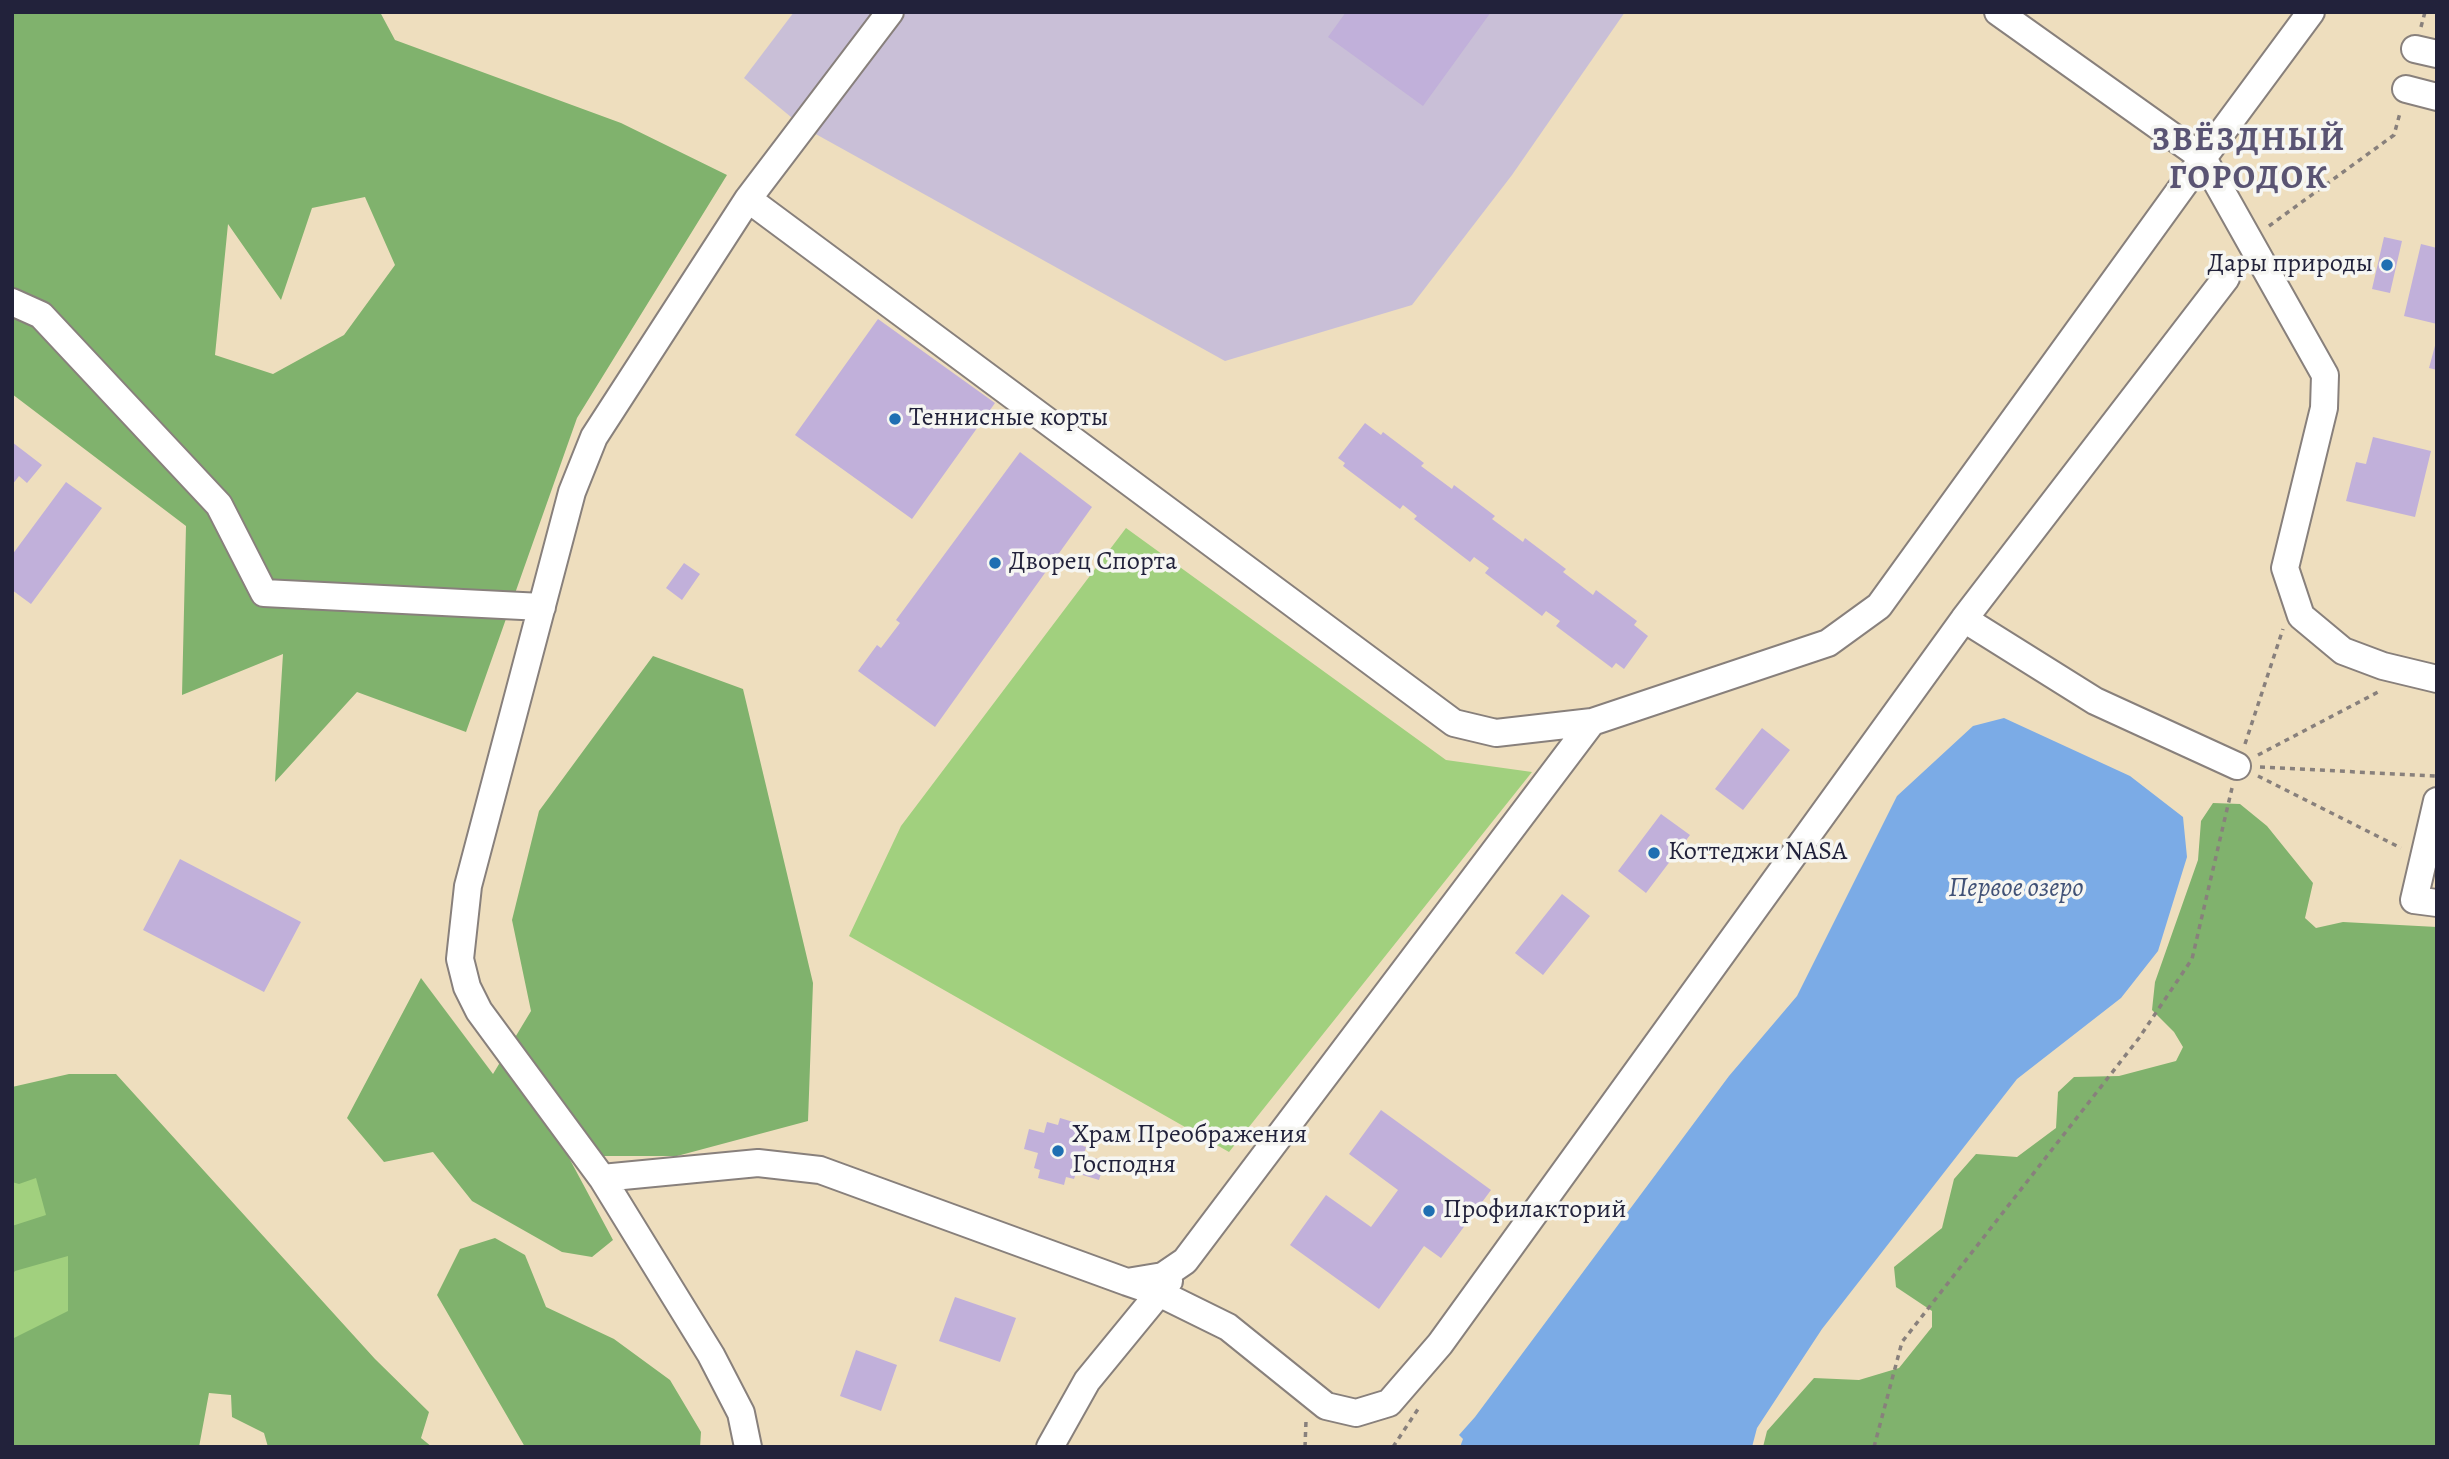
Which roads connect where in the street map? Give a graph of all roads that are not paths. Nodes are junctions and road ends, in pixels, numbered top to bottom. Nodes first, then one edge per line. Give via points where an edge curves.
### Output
1 (890, 12) edge
2 (1998, 12) edge
3 (2311, 12) edge
4 (2406, 89) road end
5 (2437, 97) edge
6 (2203, 158) junction
7 (748, 199) junction
8 (2226, 278) dead end
9 (12, 302) edge
10 (542, 607) junction
11 (1964, 619) junction
12 (2426, 676) edge
13 (1592, 722) junction
14 (2237, 766) road end
15 (2437, 800) edge
16 (2437, 903) edge
17 (601, 1178) junction
18 (1185, 1261) junction
19 (1126, 1282) junction
20 (1159, 1293) junction
21 (748, 1447) edge
22 (1050, 1447) edge

1 - 7 street
2 - 6 street
3 - 6 street
4 - 5 street
6 - 12 street via 2325,375 2323,408 2284,568 2301,615 2343,651
6 - 13 street via 1879,606 1828,643
7 - 10 street via 594,437 572,492
7 - 13 street via 1454,723 1496,733
8 - 11 street
9 - 10 street via 41,315 219,505 264,593
10 - 17 street via 468,886 460,959 479,1011
11 - 14 street via 2095,701
11 - 20 street via 1440,1344 1389,1403 1356,1413 1326,1406 1228,1327
13 - 18 street
15 - 16 street via 2414,900
17 - 19 street via 758,1163 820,1170
17 - 21 street via 711,1355 741,1412
18 - 19 street via 1163,1276
18 - 20 street
19 - 20 street
20 - 22 street via 1087,1381

